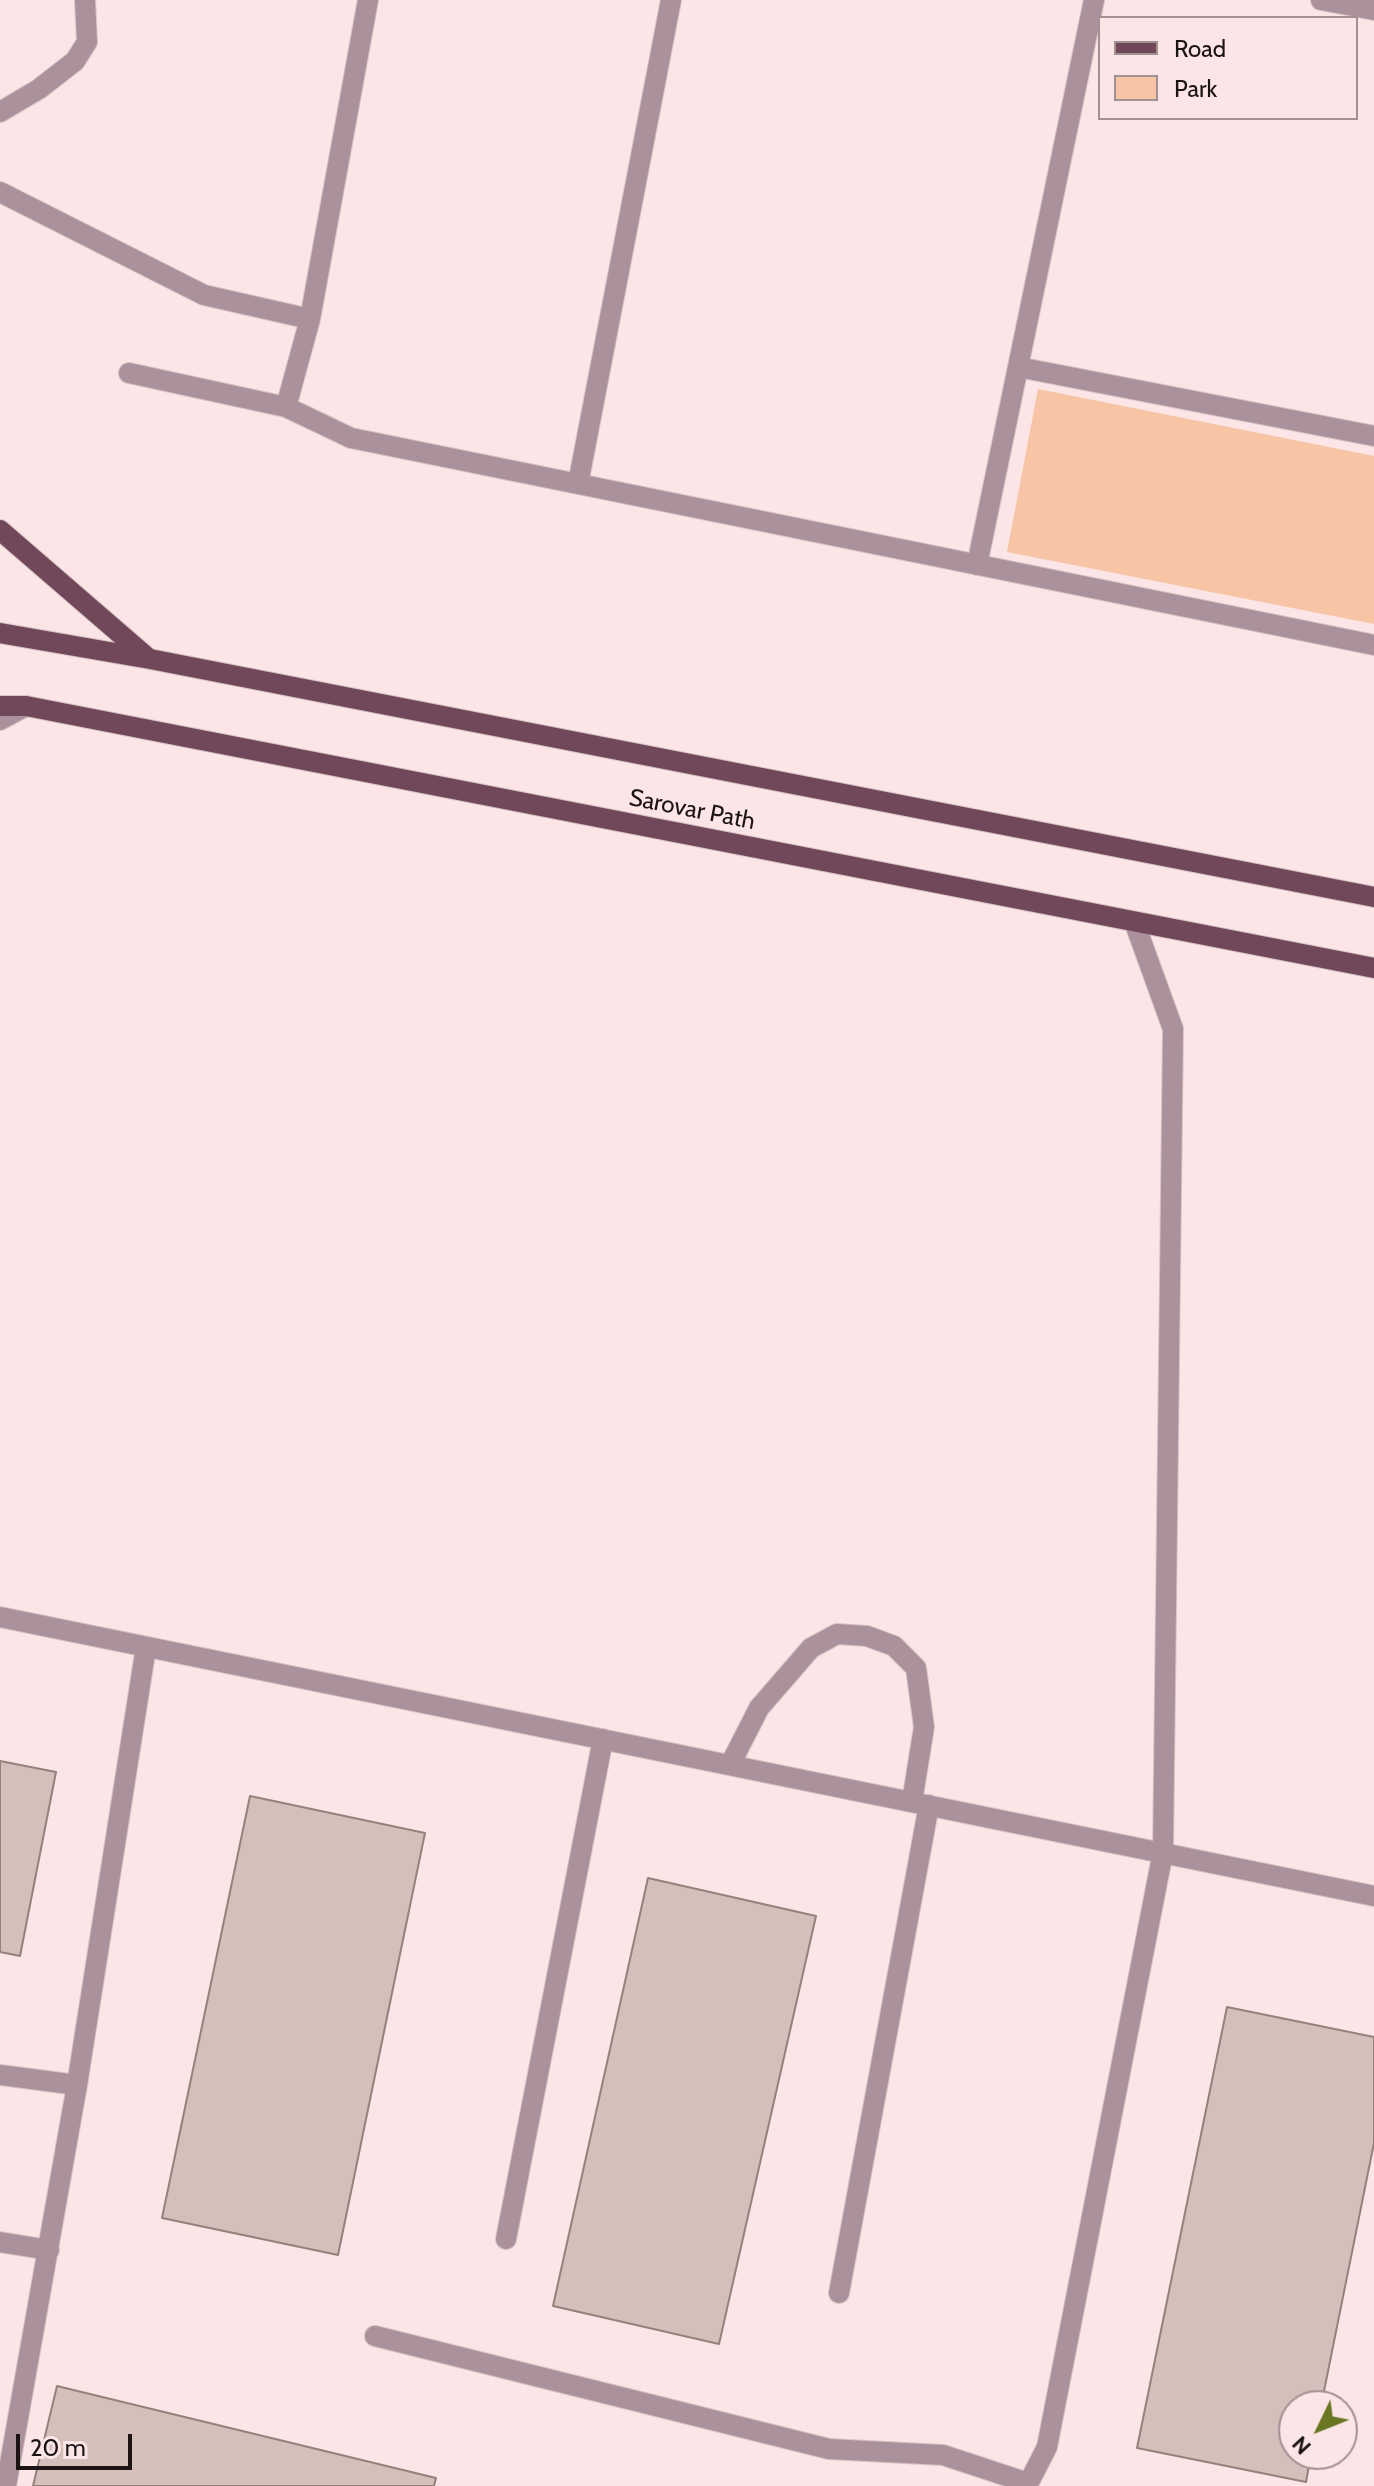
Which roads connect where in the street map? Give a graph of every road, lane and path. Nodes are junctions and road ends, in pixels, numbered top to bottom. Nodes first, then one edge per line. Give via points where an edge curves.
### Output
1 (85, 0) edge
2 (368, 0) edge
3 (671, 0) edge
4 (1094, 0) edge
5 (1321, 0) edge
6 (1374, 10) edge
7 (0, 112) edge
8 (0, 192) edge
9 (310, 319) junction
10 (1018, 367) junction
11 (129, 373) dead end
12 (286, 407) junction
13 (1374, 436) edge
14 (578, 484) junction
15 (0, 530) edge
16 (977, 565) junction
17 (0, 633) edge
18 (1374, 645) edge
19 (150, 659) junction
20 (0, 706) edge
21 (26, 706) junction
22 (0, 720) edge
23 (1374, 897) edge
24 (1135, 924) junction
25 (1374, 968) edge
26 (0, 1617) edge
27 (146, 1647) junction
28 (603, 1739) junction
29 (730, 1765) junction
30 (920, 1804) junction
31 (1163, 1852) junction
32 (1374, 1896) edge
33 (0, 2075) edge
34 (77, 2085) junction
35 (506, 2239) dead end
36 (0, 2242) edge
37 (49, 2250) junction
38 (839, 2293) dead end
39 (375, 2336) dead end
40 (1028, 2485) edge
41 (6, 2486) edge

1 - 7 street via 87,42 75,61
2 - 9 street
3 - 14 street
4 - 10 street
5 - 6 street
8 - 9 street via 204,295
9 - 12 street
10 - 13 street
10 - 16 street
11 - 12 street
12 - 14 street via 351,438
14 - 16 street
15 - 19 main road
16 - 18 street
17 - 19 main road, Sarovar Path
19 - 23 main road, Sarovar Path
20 - 21 main road, Sarovar Path
21 - 22 street
21 - 24 main road, Sarovar Path
24 - 25 main road, Sarovar Path
24 - 31 street via 1173,1029
26 - 27 street
27 - 28 street
27 - 34 street
28 - 29 street
28 - 35 street
29 - 30 street
29 - 30 street via 759,1708 811,1648 837,1634 867,1636 894,1646 916,1668 924,1727
30 - 31 street
30 - 38 street
31 - 32 street
31 - 40 street via 1047,2447
33 - 34 street
34 - 37 street
36 - 37 street
37 - 41 street
39 - 40 street via 829,2449 943,2455

